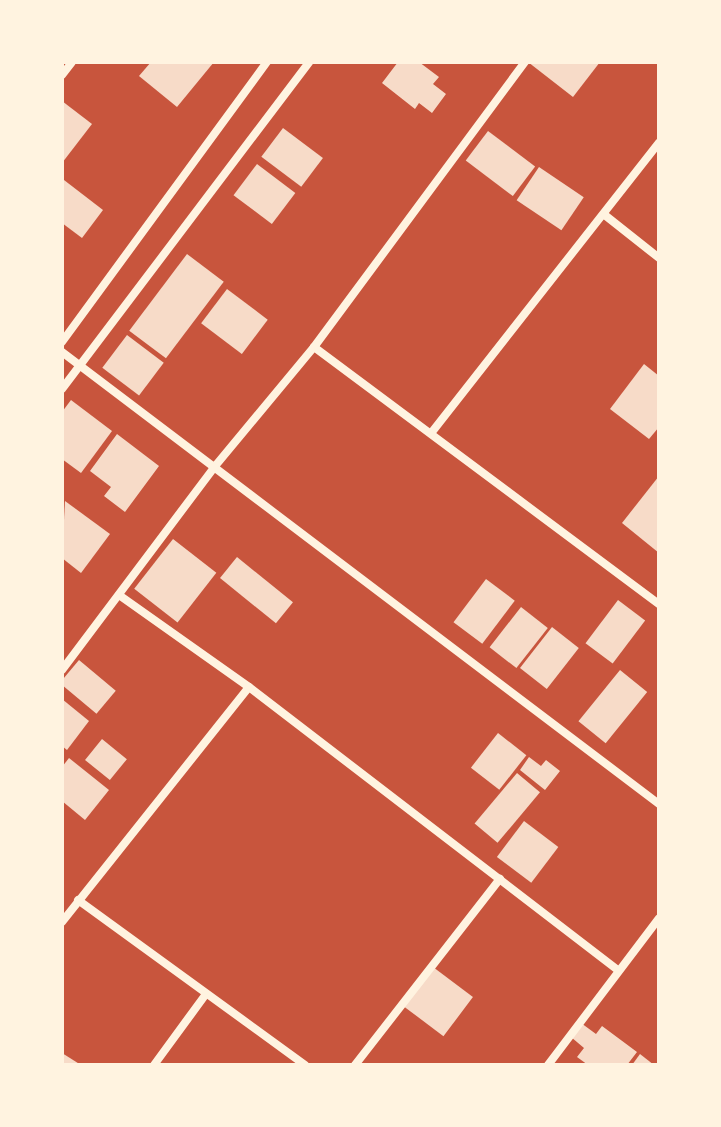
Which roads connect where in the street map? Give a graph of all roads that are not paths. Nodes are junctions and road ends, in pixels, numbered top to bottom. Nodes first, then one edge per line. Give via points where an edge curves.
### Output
1 (72, 62) edge
2 (267, 62) edge
3 (309, 62) edge
4 (525, 62) edge
5 (62, 75) edge
6 (659, 142) edge
7 (606, 216) junction
8 (659, 258) edge
9 (62, 342) edge
10 (314, 347) junction
11 (62, 352) edge
12 (80, 365) junction
13 (62, 389) edge
14 (432, 432) junction
15 (216, 465) junction
16 (119, 595) junction
17 (659, 604) edge
18 (62, 670) edge
19 (249, 687) junction
20 (659, 804) edge
21 (500, 879) junction
22 (78, 900) junction
23 (659, 918) edge
24 (62, 922) edge
25 (618, 970) junction
26 (206, 994) junction
27 (154, 1065) edge
28 (305, 1065) edge
29 (355, 1065) edge
30 (548, 1065) edge

1 - 5 street
2 - 9 street
3 - 12 street
4 - 10 street
6 - 7 street
7 - 8 street
7 - 14 street
10 - 14 street
10 - 15 street
11 - 12 street
12 - 13 street
12 - 15 street
14 - 17 street
15 - 16 street
15 - 20 street
16 - 18 street
16 - 19 street
19 - 21 street
19 - 22 street
21 - 25 street
21 - 29 street
22 - 24 street
22 - 26 street
23 - 25 street
25 - 30 street
26 - 27 street
26 - 28 street

